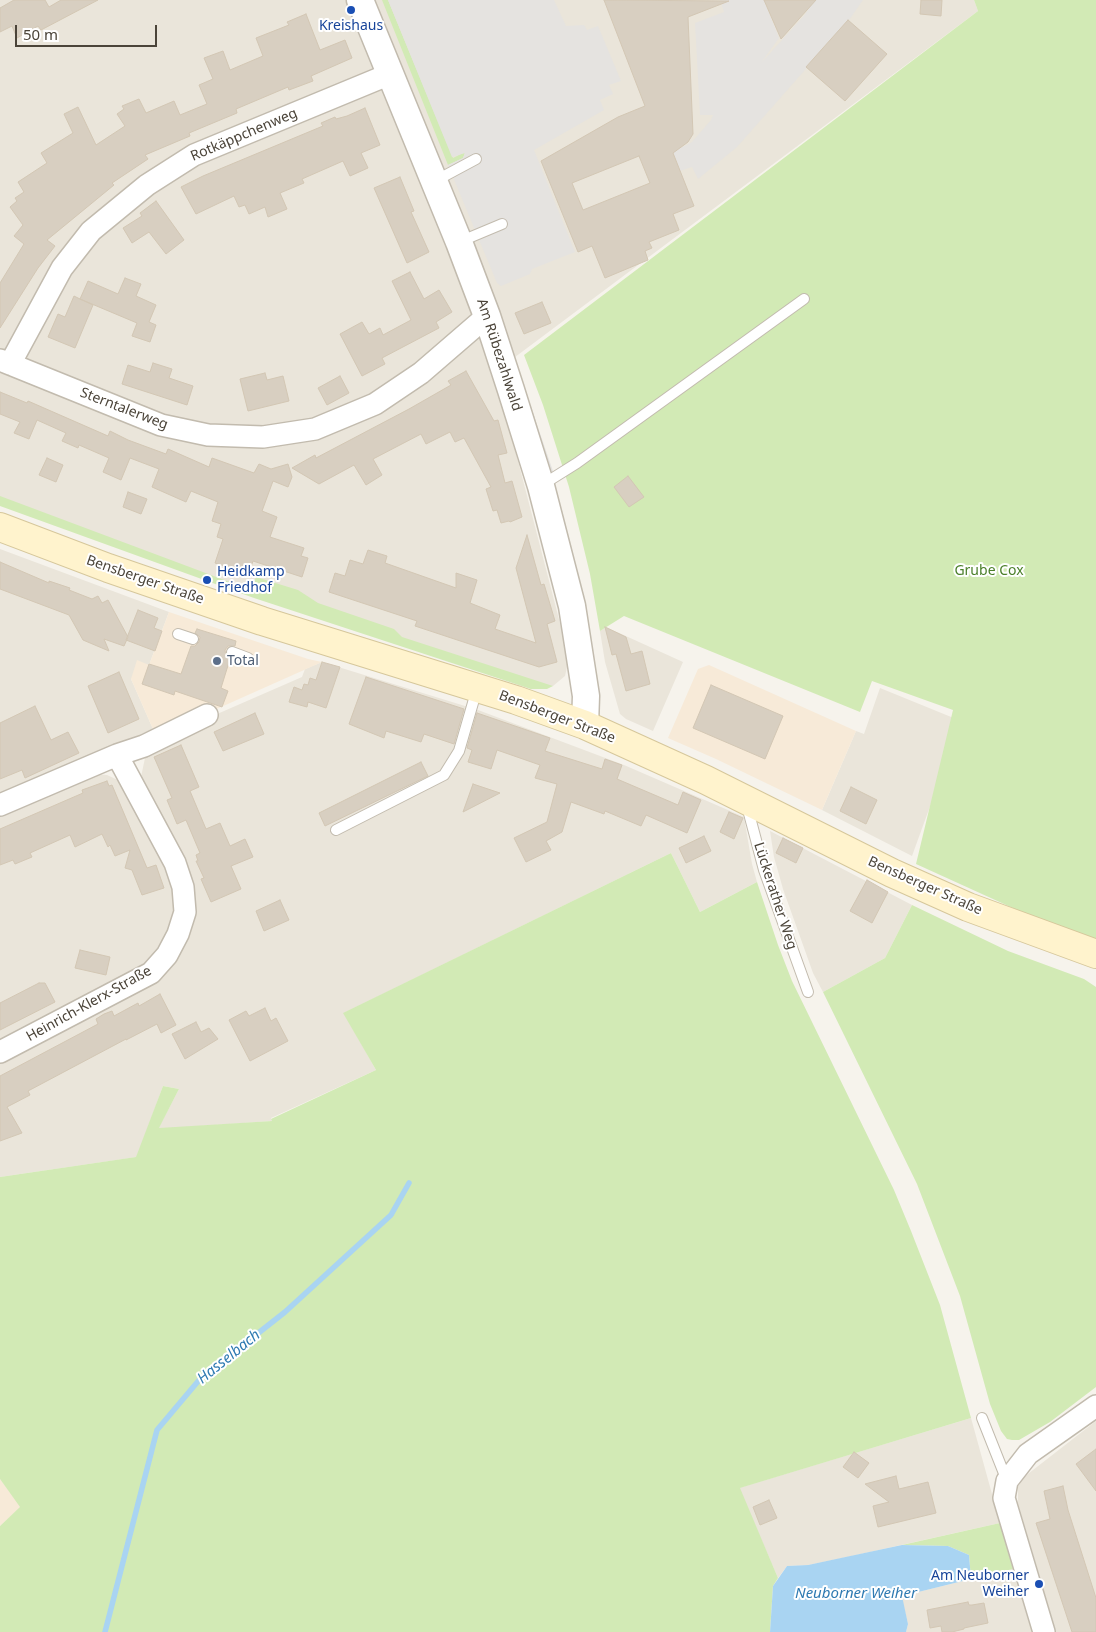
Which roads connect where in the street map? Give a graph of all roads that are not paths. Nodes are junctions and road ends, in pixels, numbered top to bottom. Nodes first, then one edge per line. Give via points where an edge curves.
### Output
1 (360, 0) edge
2 (390, 74) junction
3 (476, 159) dead end
4 (433, 182) junction
5 (502, 224) dead end
6 (459, 242) junction
7 (804, 299) dead end
8 (487, 316) junction
9 (5, 362) edge
10 (541, 486) junction
11 (0, 527) edge
12 (178, 634) dead end
13 (193, 639) dead end
14 (232, 652) dead end
15 (248, 658) dead end
16 (478, 688) junction
17 (207, 716) dead end
18 (585, 725) junction
19 (117, 755) junction
20 (746, 800) junction
21 (0, 805) edge
22 (336, 830) dead end
23 (1096, 954) edge
24 (808, 992) dead end
25 (0, 1052) edge
26 (1096, 1406) edge
27 (982, 1418) dead end
28 (1007, 1481) junction
29 (1044, 1632) edge

1 - 2 street, Am Rübezahlwald
2 - 4 street, Am Rübezahlwald
2 - 9 street, Rotkäppchenweg via 194,155 147,185 91,231 62,268
3 - 4 lane
4 - 6 street, Am Rübezahlwald
5 - 6 lane
6 - 8 street, Am Rübezahlwald
7 - 10 lane
8 - 9 street, Sterntalerweg via 420,373 375,404 315,429 263,437 208,435 162,425
8 - 10 street, Am Rübezahlwald
10 - 18 street, Am Rübezahlwald via 572,606 586,696
11 - 16 main road, Bensberger Straße via 262,621
12 - 13 lane
14 - 15 lane
16 - 18 main road, Bensberger Straße
16 - 22 lane via 459,752 444,775
17 - 19 street
18 - 20 main road, Bensberger Straße
19 - 21 street
19 - 25 street, Heinrich-Klerx-Straße via 175,863 183,887 185,912 178,934 168,955 151,973
20 - 23 main road, Bensberger Straße via 892,874 968,907
20 - 24 lane, Lückerather Weg via 764,870
26 - 28 street via 1028,1454
27 - 28 lane
28 - 29 street via 1004,1498

